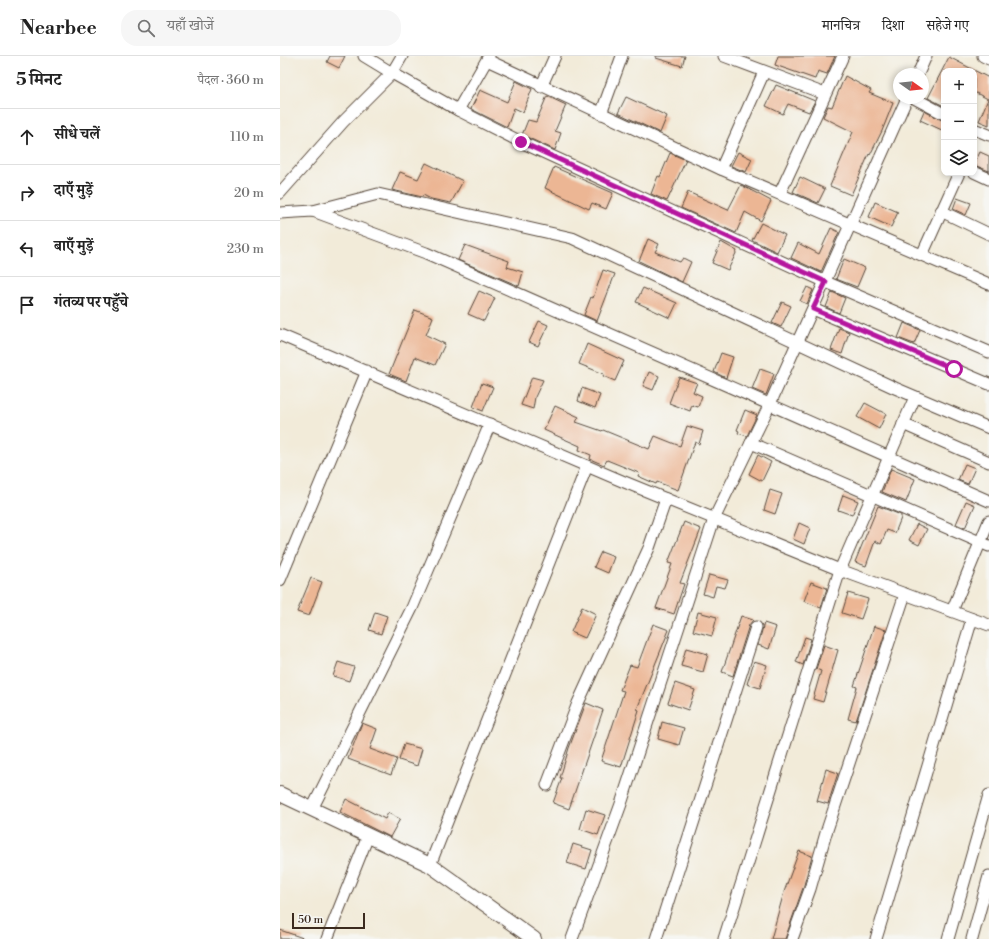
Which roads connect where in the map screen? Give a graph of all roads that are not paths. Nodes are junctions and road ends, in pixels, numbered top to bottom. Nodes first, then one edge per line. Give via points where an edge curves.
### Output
1 (364, 56) edge
2 (402, 56) edge
3 (555, 56) edge
4 (622, 56) edge
5 (724, 56) edge
6 (843, 56) edge
7 (926, 56) edge
8 (983, 56) edge
9 (488, 58) edge
10 (989, 59) edge
11 (921, 68) edge
12 (764, 72) junction
13 (392, 73) junction
14 (541, 87) junction
15 (826, 94) junction
16 (904, 104) edge
17 (925, 104) edge
18 (458, 110) junction
19 (941, 112) edge
20 (600, 114) junction
21 (977, 133) edge
22 (989, 135) edge
23 (721, 169) junction
24 (977, 173) edge
25 (958, 176) edge
26 (989, 179) edge
27 (280, 193) edge
28 (780, 193) junction
29 (313, 211) junction
30 (941, 211) junction
31 (280, 213) edge
32 (850, 225) junction
33 (989, 234) edge
34 (922, 254) junction
35 (826, 282) junction
36 (989, 284) edge
37 (813, 309) junction
38 (280, 335) edge
39 (797, 343) junction
40 (989, 352) edge
41 (367, 371) junction
42 (989, 384) edge
43 (915, 397) junction
44 (769, 406) junction
45 (490, 424) junction
46 (904, 424) junction
47 (989, 428) edge
48 (751, 443) junction
49 (888, 458) junction
50 (989, 462) edge
51 (587, 466) junction
52 (873, 497) junction
53 (666, 499) junction
54 (989, 501) edge
55 (714, 519) junction
56 (989, 521) edge
57 (985, 544) edge
58 (840, 570) junction
59 (280, 580) edge
60 (904, 594) junction
61 (952, 611) junction
62 (972, 619) junction
63 (989, 625) edge
64 (756, 627) dead end
65 (547, 785) dead end
66 (280, 794) edge
67 (988, 800) edge
68 (312, 809) junction
69 (368, 836) junction
70 (430, 865) junction
71 (989, 876) edge
72 (327, 939) edge
73 (534, 939) edge
74 (572, 939) edge
75 (656, 939) edge
76 (724, 939) edge
77 (792, 939) edge
78 (876, 939) edge
79 (948, 939) edge
80 (972, 939) edge

1 - 13 street
2 - 13 street
3 - 14 street
4 - 20 street
5 - 12 street
6 - 15 street
7 - 11 street
8 - 10 street
9 - 14 street
9 - 18 street
12 - 15 street
12 - 23 street
13 - 18 street
13 - 27 street via 343,122
14 - 20 street
15 - 28 street
16 - 32 street
17 - 19 street
18 - 35 street via 528,145
20 - 23 street
21 - 22 street
23 - 28 street
24 - 26 street
25 - 30 street
28 - 32 street
29 - 31 street
29 - 39 street via 378,194 572,238
29 - 44 street via 426,253
30 - 33 street
30 - 34 street
32 - 34 street
32 - 35 street
34 - 36 street
35 - 37 street
35 - 40 street
37 - 39 street
37 - 42 street
38 - 41 street
39 - 43 street
39 - 44 street
41 - 45 street
41 - 59 street
43 - 46 street
43 - 47 street
44 - 48 street
44 - 49 street
45 - 51 street
45 - 68 street via 412,608
46 - 49 street
46 - 50 street
48 - 52 street
48 - 55 street
49 - 52 street
49 - 54 street
51 - 53 street
51 - 70 street
52 - 57 street
52 - 58 street
53 - 55 street
53 - 65 street via 649,548 578,704
55 - 58 street
55 - 74 street via 621,804
56 - 57 street
57 - 61 street
58 - 60 street
58 - 76 street
60 - 61 street
60 - 77 street
61 - 62 street
62 - 63 street
62 - 78 street
64 - 75 street
66 - 68 main road
67 - 79 street
68 - 69 main road
69 - 70 main road
69 - 72 street
70 - 73 main road
71 - 80 street

